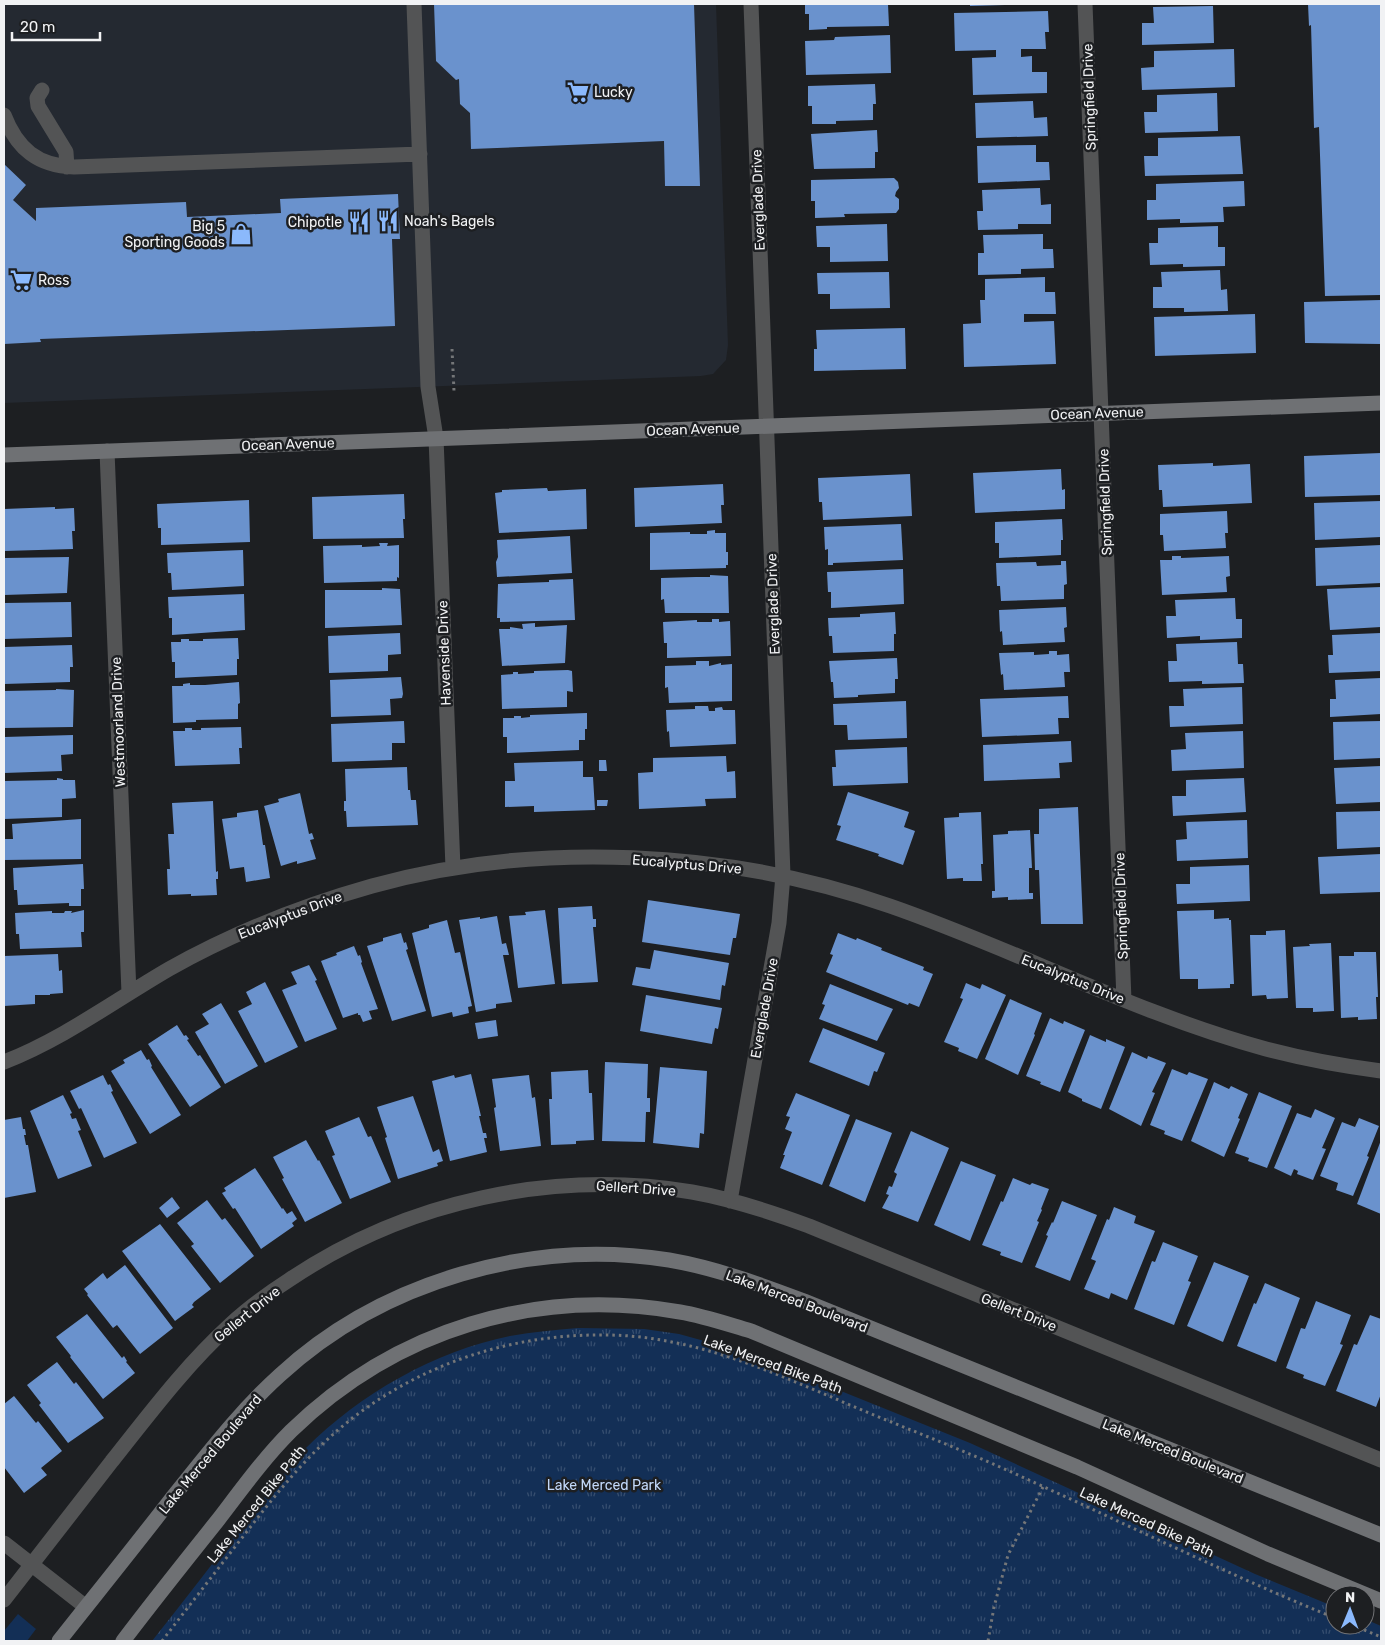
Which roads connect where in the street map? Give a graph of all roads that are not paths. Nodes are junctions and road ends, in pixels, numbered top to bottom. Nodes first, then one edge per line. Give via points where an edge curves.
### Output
1 (414, 4) edge
2 (750, 4) edge
3 (1085, 4) edge
4 (42, 90) dead end
5 (4, 115) edge
6 (420, 154) junction
7 (67, 167) junction
8 (1381, 402) edge
9 (1101, 413) junction
10 (766, 426) junction
11 (436, 438) junction
12 (107, 451) junction
13 (4, 454) edge
14 (453, 868) junction
15 (783, 875) junction
16 (129, 993) junction
17 (1124, 1000) junction
18 (4, 1062) edge
19 (1381, 1071) edge
20 (730, 1200) junction
21 (1381, 1460) edge
22 (1381, 1535) edge
23 (4, 1543) edge
24 (31, 1564) junction
25 (4, 1600) edge
26 (1381, 1601) edge
27 (86, 1607) junction
28 (59, 1641) edge
29 (123, 1641) edge

1 - 6 street, Havenside Drive
2 - 10 street, Everglade Drive
3 - 9 street, Springfield Drive
4 - 7 street via 37,98 38,106 66,152
5 - 7 street via 14,136 28,152 47,164
6 - 7 street
6 - 11 street, Havenside Drive via 428,387
8 - 9 main road, Ocean Avenue
9 - 10 main road, Ocean Avenue
9 - 17 street, Springfield Drive
10 - 11 main road, Ocean Avenue
10 - 15 street, Everglade Drive
11 - 12 main road, Ocean Avenue
11 - 14 street, Havenside Drive
12 - 13 main road, Ocean Avenue
12 - 16 street, Westmoorland Drive
14 - 15 street, Eucalyptus Drive via 534,859 619,858 707,864
14 - 16 street, Eucalyptus Drive via 375,885 292,912 210,947
15 - 17 street, Eucalyptus Drive via 890,906
15 - 20 street, Everglade Drive via 780,923
16 - 18 street, Eucalyptus Drive via 55,1039
17 - 19 street, Eucalyptus Drive via 1266,1049
20 - 21 street, Gellert Drive via 809,1226
20 - 24 street, Gellert Drive via 653,1187 595,1185 536,1189 495,1195 416,1216 338,1250 266,1295 200,1353
22 - 27 main road, Lake Merced Boulevard via 738,1276 658,1259 564,1256 495,1265 429,1285 365,1314 308,1352 269,1385 236,1420
23 - 24 street
24 - 25 street, Gellert Drive
24 - 27 street
26 - 29 main road via 1268,1554 1077,1467 751,1332 682,1312 611,1304 577,1305 505,1314 470,1323 404,1349 344,1386 290,1432 260,1466
27 - 28 main road, Lake Merced Boulevard

